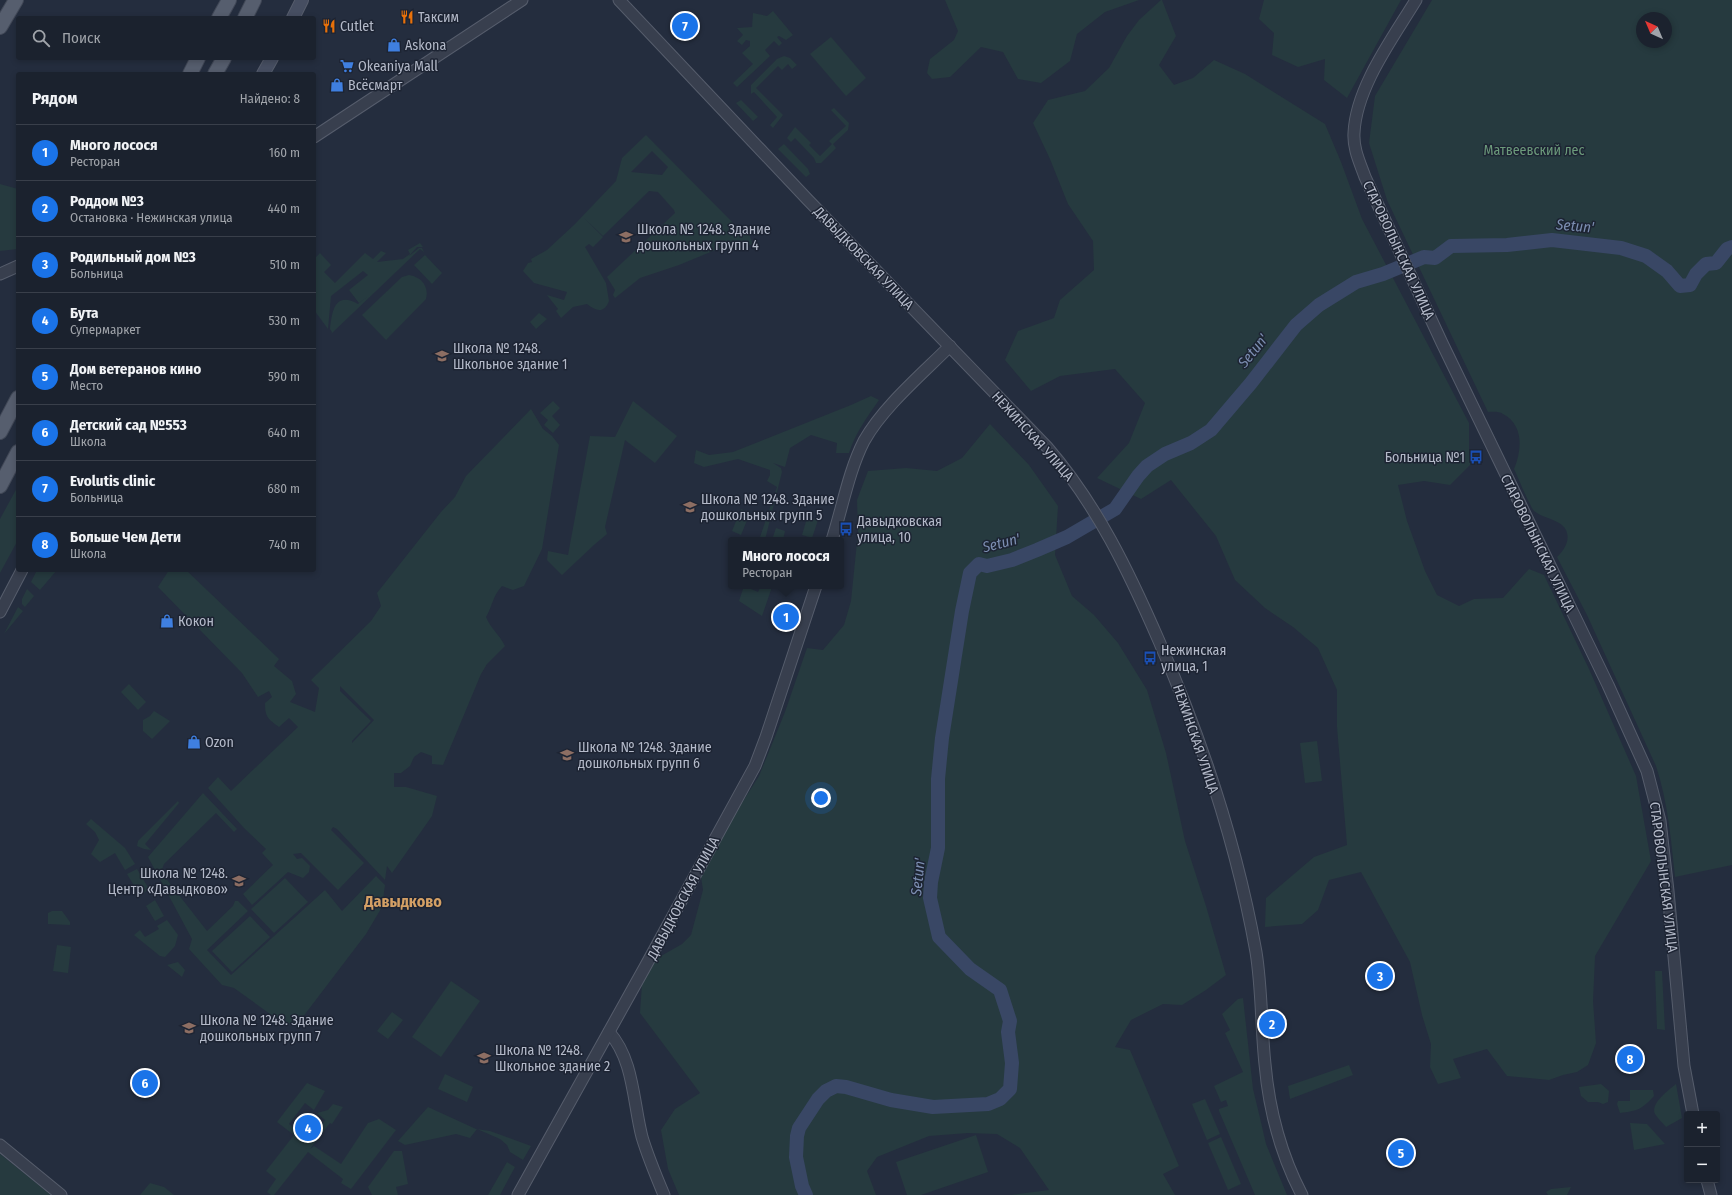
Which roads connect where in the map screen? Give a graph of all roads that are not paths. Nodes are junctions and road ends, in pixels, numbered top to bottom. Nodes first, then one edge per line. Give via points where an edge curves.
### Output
1 (16, 0) edge
2 (229, 0) edge
3 (254, 0) edge
4 (302, 0) edge
5 (522, 0) edge
6 (618, 0) edge
7 (1416, 0) edge
8 (221, 16) edge
9 (246, 16) edge
10 (294, 16) edge
11 (0, 28) edge
12 (197, 60) edge
13 (223, 60) edge
14 (271, 60) edge
15 (191, 72) edge
16 (217, 72) edge
17 (264, 72) edge
18 (316, 136) edge
19 (16, 267) edge
20 (0, 274) edge
21 (950, 346) junction
22 (16, 402) edge
23 (0, 432) edge
24 (16, 456) edge
25 (0, 486) edge
26 (833, 537) edge
27 (21, 572) edge
28 (815, 589) edge
29 (0, 612) edge
30 (609, 1032) junction
31 (1692, 1111) edge
32 (0, 1146) edge
33 (1708, 1183) edge
34 (61, 1195) edge
35 (518, 1195) edge
36 (664, 1195) edge
37 (1302, 1195) edge
38 (1711, 1195) edge

1 - 11 main road
2 - 8 main road
3 - 9 main road
4 - 10 main road
5 - 18 street
6 - 21 street, ДАВЫДКОВСКАЯ УЛИЦА
7 - 31 street, СТАРОВОЛЫНСКАЯ УЛИЦА via 1367,82 1358,109 1354,133 1356,154 1647,771 1660,821 1684,1066
12 - 15 main road
13 - 16 main road
14 - 17 main road
19 - 20 street
21 - 26 street via 880,418 864,441 857,455
21 - 37 street, НЕЖИНСКАЯ УЛИЦА via 1047,447 1086,498 1111,538 1133,582 1177,684 1226,829 1255,951 1270,1101 1286,1160
22 - 23 main road
24 - 25 main road
27 - 29 street
28 - 30 street, ДАВЫДКОВСКАЯ УЛИЦА via 755,766
30 - 35 street, ДАВЫДКОВСКАЯ УЛИЦА
30 - 36 street via 627,1063 642,1137
32 - 34 street
33 - 38 street

